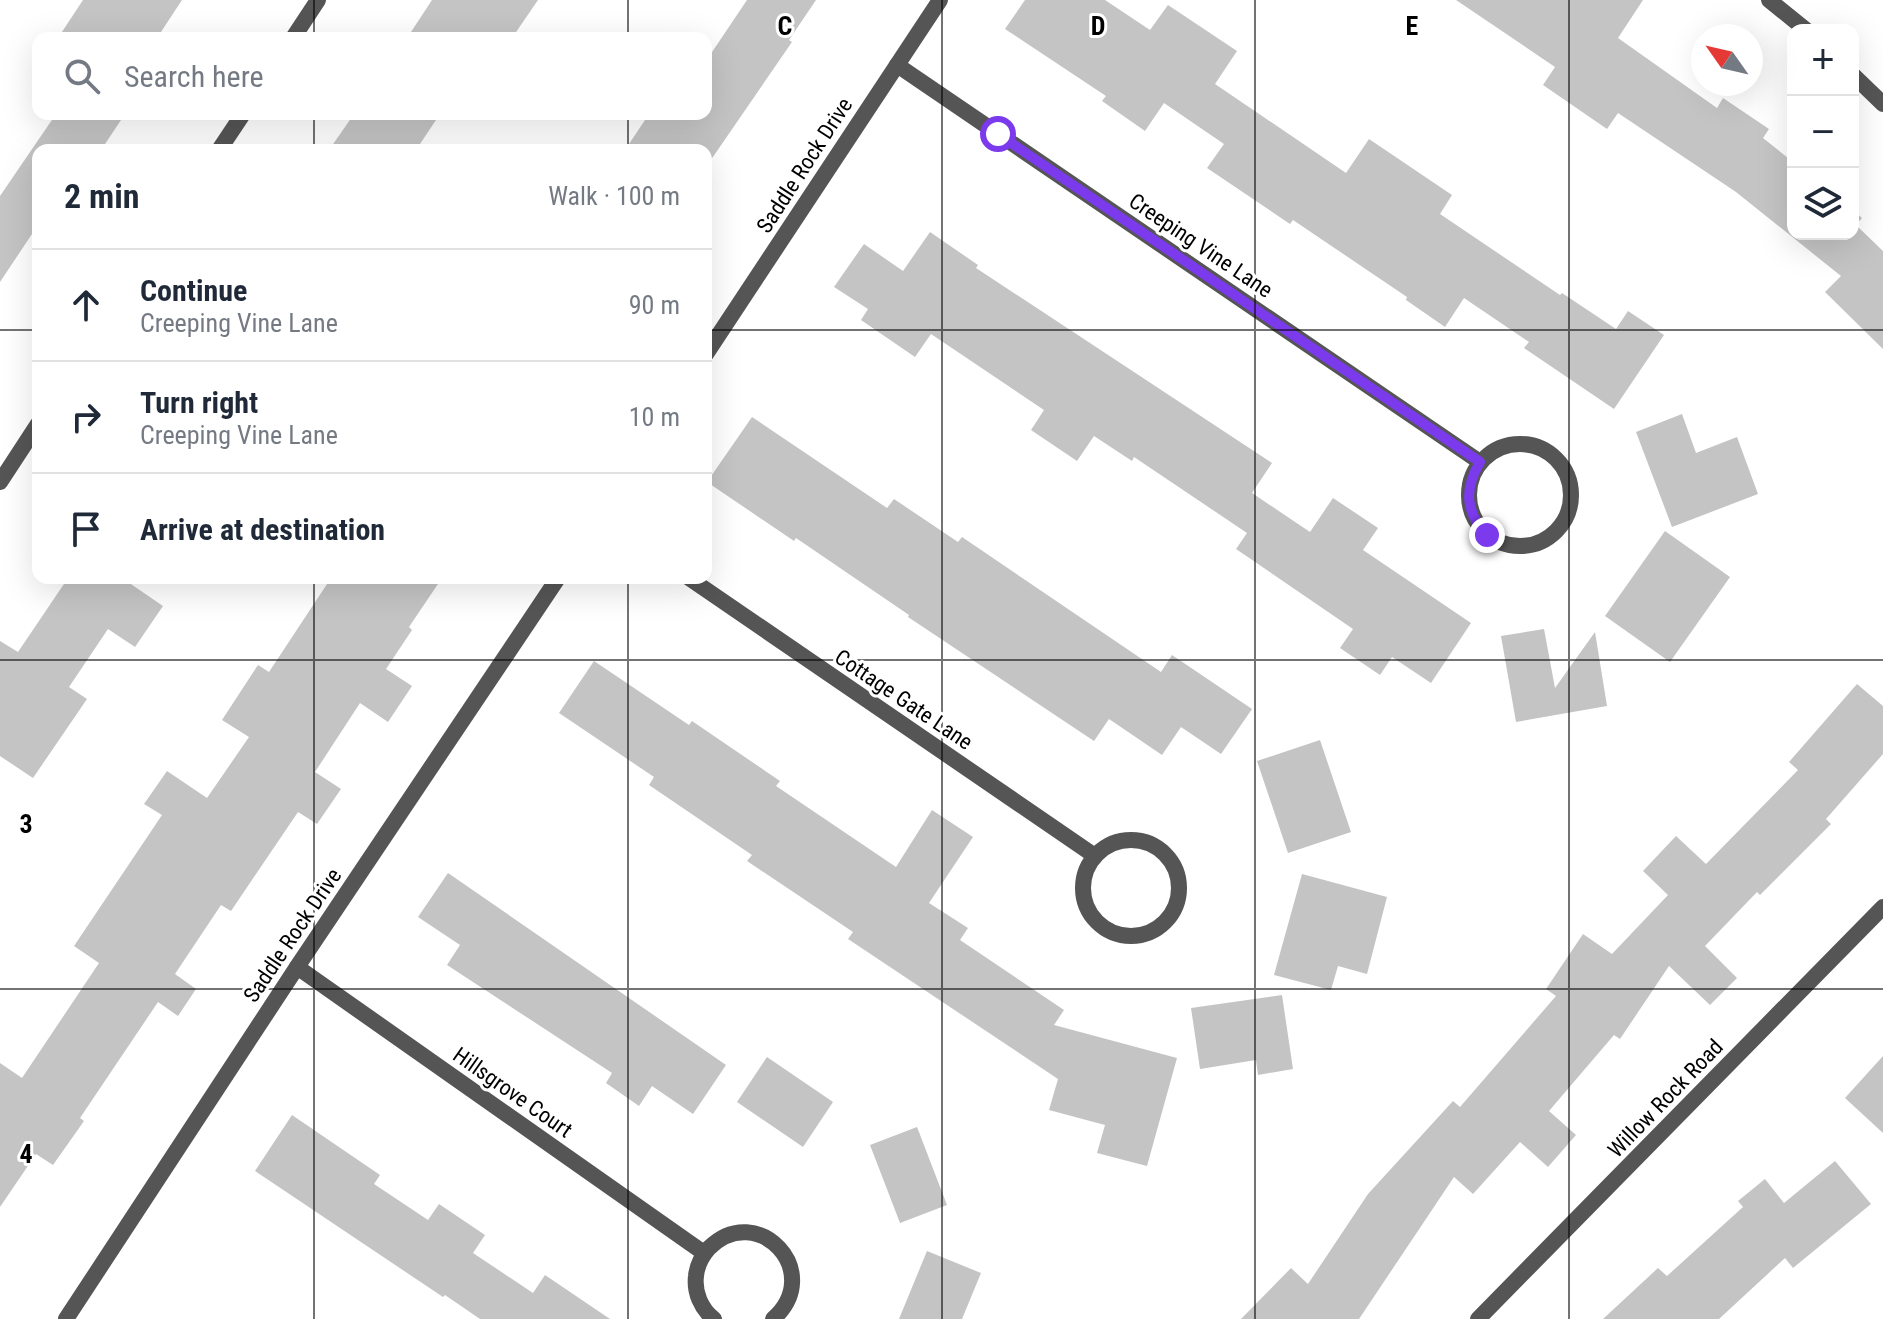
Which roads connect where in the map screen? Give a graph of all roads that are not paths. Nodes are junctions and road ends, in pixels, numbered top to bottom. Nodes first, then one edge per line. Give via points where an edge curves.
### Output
1 (318, 0) edge
2 (940, 0) edge
3 (1769, 0) edge
4 (1799, 24) edge
5 (297, 32) edge
6 (897, 65) junction
7 (1859, 81) edge
8 (1883, 104) edge
9 (239, 120) edge
10 (223, 144) edge
11 (712, 345) edge
12 (32, 433) edge
13 (1480, 462) junction
14 (0, 482) edge
15 (554, 584) edge
16 (698, 584) edge
17 (1095, 856) junction
18 (1883, 907) edge
19 (297, 967) junction
20 (704, 1253) junction
21 (66, 1319) edge
22 (714, 1319) edge
23 (773, 1319) edge
24 (1478, 1319) edge

1 - 5 street
2 - 6 street, Saddle Rock Drive
3 - 4 street
6 - 11 street, Saddle Rock Drive
6 - 13 street, Creeping Vine Lane
7 - 8 street
9 - 10 street
12 - 14 street
13 - 13 street via 1468,492 1476,523 1487,535 1517,547 1548,538 1561,526 1569,510 1568,475 1545,449 1510,444
15 - 19 street, Saddle Rock Drive
16 - 17 street, Cottage Gate Lane
17 - 17 street via 1082,884 1090,915 1100,926 1114,934 1144,935 1170,917 1179,886 1168,856 1139,841 1108,846
18 - 24 street, Willow Rock Road
19 - 20 street, Hillsgrove Court
19 - 21 street, Saddle Rock Drive
20 - 22 street via 695,1284 699,1301
20 - 23 street via 729,1234 760,1234 774,1242 785,1253 793,1282 790,1298

